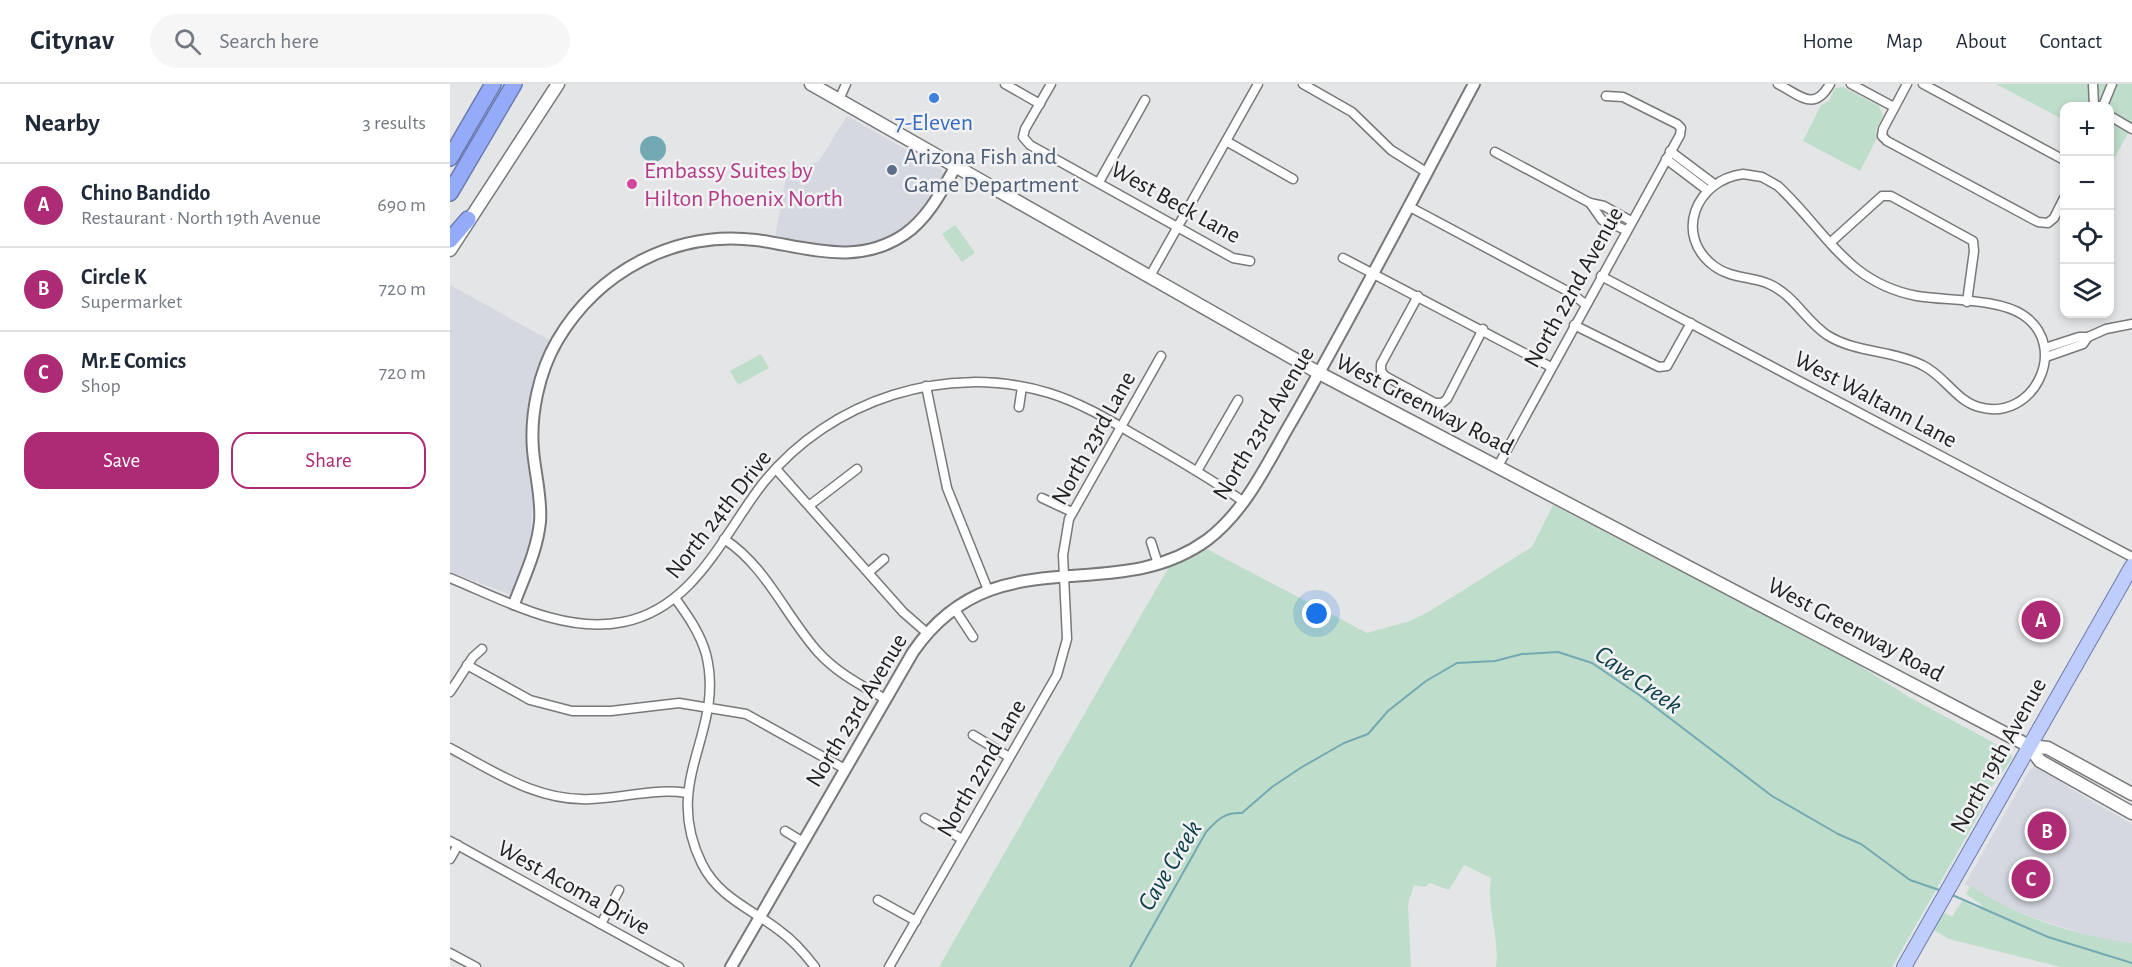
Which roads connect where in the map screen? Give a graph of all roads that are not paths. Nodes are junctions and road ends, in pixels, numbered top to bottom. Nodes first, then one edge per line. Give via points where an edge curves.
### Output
1 (484, 84) edge
2 (493, 84) edge
3 (504, 84) edge
4 (514, 84) edge
5 (558, 84) edge
6 (811, 84) edge
7 (846, 84) edge
8 (1005, 84) edge
9 (1051, 84) edge
10 (1258, 84) edge
11 (1303, 84) edge
12 (1474, 84) edge
13 (1778, 84) edge
14 (1830, 84) edge
15 (1851, 84) edge
16 (1907, 84) edge
17 (1923, 84) edge
18 (2093, 84) edge
19 (2112, 84) edge
20 (1606, 96) dead end
21 (838, 100) junction
22 (1145, 100) dead end
23 (2094, 102) edge
24 (2105, 102) edge
25 (1040, 104) junction
26 (1894, 107) junction
27 (2114, 119) edge
28 (2132, 129) edge
29 (1226, 141) junction
30 (450, 142) edge
31 (1495, 152) dead end
32 (1668, 155) junction
33 (450, 158) edge
34 (2060, 158) edge
35 (956, 166) junction
36 (1426, 172) junction
37 (450, 177) edge
38 (1293, 179) dead end
39 (1099, 182) junction
40 (1711, 187) junction
41 (450, 193) edge
42 (1590, 203) junction
43 (1408, 206) junction
44 (2060, 206) edge
45 (1608, 208) junction
46 (468, 219) junction
47 (1602, 220) junction
48 (1631, 221) junction
49 (1177, 227) junction
50 (1626, 230) junction
51 (450, 240) edge
52 (1831, 242) junction
53 (450, 250) edge
54 (1343, 258) dead end
55 (1250, 261) dead end
56 (1372, 272) junction
57 (1150, 276) junction
58 (1601, 276) junction
59 (1418, 296) junction
60 (1967, 302) junction
61 (1585, 304) junction
62 (1691, 323) junction
63 (2132, 324) edge
64 (1574, 325) junction
65 (1483, 329) junction
66 (2045, 353) junction
67 (1161, 356) dead end
68 (1551, 367) junction
69 (1319, 373) junction
70 (926, 386) junction
71 (1022, 387) junction
72 (1238, 400) dead end
73 (1019, 407) dead end
74 (1120, 427) junction
75 (1498, 466) junction
76 (776, 469) junction
77 (857, 469) dead end
78 (1197, 471) junction
79 (1042, 498) dead end
80 (1244, 502) junction
81 (810, 505) junction
82 (1072, 512) junction
83 (724, 539) junction
84 (1151, 542) dead end
85 (2132, 557) edge
86 (884, 559) dead end
87 (1158, 564) junction
88 (2132, 566) edge
89 (869, 572) junction
90 (1064, 576) junction
91 (450, 578) edge
92 (988, 590) junction
93 (675, 598) junction
94 (514, 604) junction
95 (954, 608) junction
96 (927, 633) junction
97 (973, 637) dead end
98 (482, 649) dead end
99 (467, 665) junction
100 (450, 692) edge
101 (885, 699) junction
102 (709, 706) junction
103 (973, 735) dead end
104 (2029, 746) junction
105 (450, 748) edge
106 (1009, 757) junction
107 (845, 769) junction
108 (687, 793) junction
109 (2132, 794) edge
110 (2132, 813) edge
111 (925, 818) dead end
112 (784, 831) dead end
113 (962, 839) junction
114 (804, 842) junction
115 (454, 843) edge
116 (450, 859) edge
117 (619, 890) dead end
118 (878, 900) dead end
119 (759, 918) junction
120 (916, 921) junction
121 (601, 924) junction
122 (450, 953) edge
123 (476, 967) edge
124 (679, 967) edge
125 (731, 967) edge
126 (816, 967) edge
127 (889, 967) edge
128 (1904, 967) edge

1 - 30 highway
2 - 33 highway
3 - 37 highway
4 - 41 highway
5 - 46 main road
6 - 21 main road, West Greenway Road
7 - 21 street
8 - 25 street
9 - 25 street
10 - 29 street
11 - 36 street via 1352,112 1401,158
12 - 36 street, North 23rd Avenue
13 - 14 street via 1816,101
15 - 26 street
16 - 26 street
17 - 34 street
18 - 23 street
19 - 24 street
20 - 32 street, North 22nd Avenue via 1623,97 1681,128
21 - 35 main road, West Greenway Road
22 - 39 street
25 - 39 street, West Beck Lane via 1023,137
26 - 44 street via 1883,129 1882,136 1887,141 2038,222 2048,223
27 - 28 street
29 - 38 street
29 - 49 street
31 - 42 street
32 - 40 street
32 - 48 street, North 22nd Avenue
35 - 57 main road, West Greenway Road
35 - 94 street via 924,217 905,234 881,246 856,253 830,254 747,240 690,242 646,257 588,299 556,342 537,394 532,432 540,521 530,563
36 - 43 street, North 23rd Avenue
39 - 49 street, West Beck Lane
40 - 52 street via 1731,175 1771,181
40 - 66 street via 1698,202 1693,224 1697,247 1703,256 1730,275 1776,288 1839,341 1922,365 1938,374 1967,402 1994,409 2011,406 2031,393 2043,373
42 - 45 street
42 - 47 street
43 - 56 street, North 23rd Avenue
43 - 61 street
45 - 47 street
45 - 48 street
46 - 51 highway
46 - 53 main road
47 - 50 street
48 - 50 street, North 22nd Avenue
49 - 55 street, West Beck Lane via 1233,258
49 - 57 street
50 - 58 street, North 22nd Avenue
52 - 60 street via 1856,270 1878,285 1905,294
52 - 60 street via 1886,195 1973,241
54 - 56 street
56 - 59 street
56 - 69 street, North 23rd Avenue
57 - 69 main road, West Greenway Road
58 - 61 street, North 22nd Avenue
58 - 62 street, West Waltann Lane
59 - 65 street
59 - 65 street via 1381,364 1381,371 1435,403 1447,399
60 - 66 street via 2022,314 2037,328
61 - 64 street, North 22nd Avenue
62 - 64 street via 1667,366 1659,367
62 - 85 street, West Waltann Lane
63 - 66 street via 2079,337
64 - 68 street, North 22nd Avenue
65 - 68 street
67 - 74 street, North 23rd Lane
68 - 75 street, North 22nd Avenue
69 - 75 main road, West Greenway Road
69 - 80 street, North 23rd Avenue
70 - 71 street, North 24th Drive via 965,382
70 - 76 street, North 24th Drive via 869,403 843,416 812,436
70 - 92 street via 943,476
71 - 73 street
71 - 74 street, North 24th Drive via 1055,395
72 - 78 street
74 - 78 street, North 24th Drive
74 - 82 street, North 23rd Lane
75 - 104 main road, West Greenway Road
76 - 81 street
76 - 83 street, North 24th Drive
77 - 81 street
78 - 80 street, North 24th Drive
79 - 82 street
80 - 87 street, North 23rd Avenue via 1207,540
81 - 89 street
82 - 90 street, North 23rd Lane via 1063,543
83 - 93 street, North 24th Drive via 693,582
83 - 101 street via 753,564 826,660
84 - 87 street
86 - 89 street
87 - 90 street, North 23rd Avenue
88 - 104 main road, North 19th Avenue
89 - 96 street
90 - 92 street, North 23rd Avenue
90 - 106 street, North 22nd Lane via 1068,622 1061,663
91 - 94 street
92 - 95 street, North 23rd Avenue
93 - 94 street via 640,618 597,625 568,623
93 - 102 street, North 24th Drive via 692,622 706,653
95 - 96 street, North 23rd Avenue
95 - 97 street
96 - 101 street, North 23rd Avenue
98 - 99 street
99 - 100 street
99 - 102 street via 530,700 572,711 611,711 665,702
101 - 107 street, North 23rd Avenue
102 - 107 street via 756,718
102 - 108 street, North 24th Drive
103 - 106 street
104 - 109 main road, West Greenway Road via 2048,748
104 - 110 main road, West Greenway Road via 2040,761
104 - 128 main road, North 19th Avenue
105 - 108 street via 517,784 552,796 590,800 653,791
106 - 113 street, North 22nd Lane
107 - 114 street, North 23rd Avenue
108 - 119 street, North 24th Drive via 690,835 703,865 733,902
111 - 113 street
112 - 114 street
113 - 120 street, North 22nd Lane
114 - 119 street, North 23rd Avenue
115 - 116 street
115 - 121 street, West Acoma Drive
117 - 121 street
118 - 120 street
119 - 125 street, North 23rd Avenue
119 - 126 street, North 24th Drive via 789,938
120 - 127 street, North 22nd Lane
121 - 124 street, West Acoma Drive
122 - 123 street

